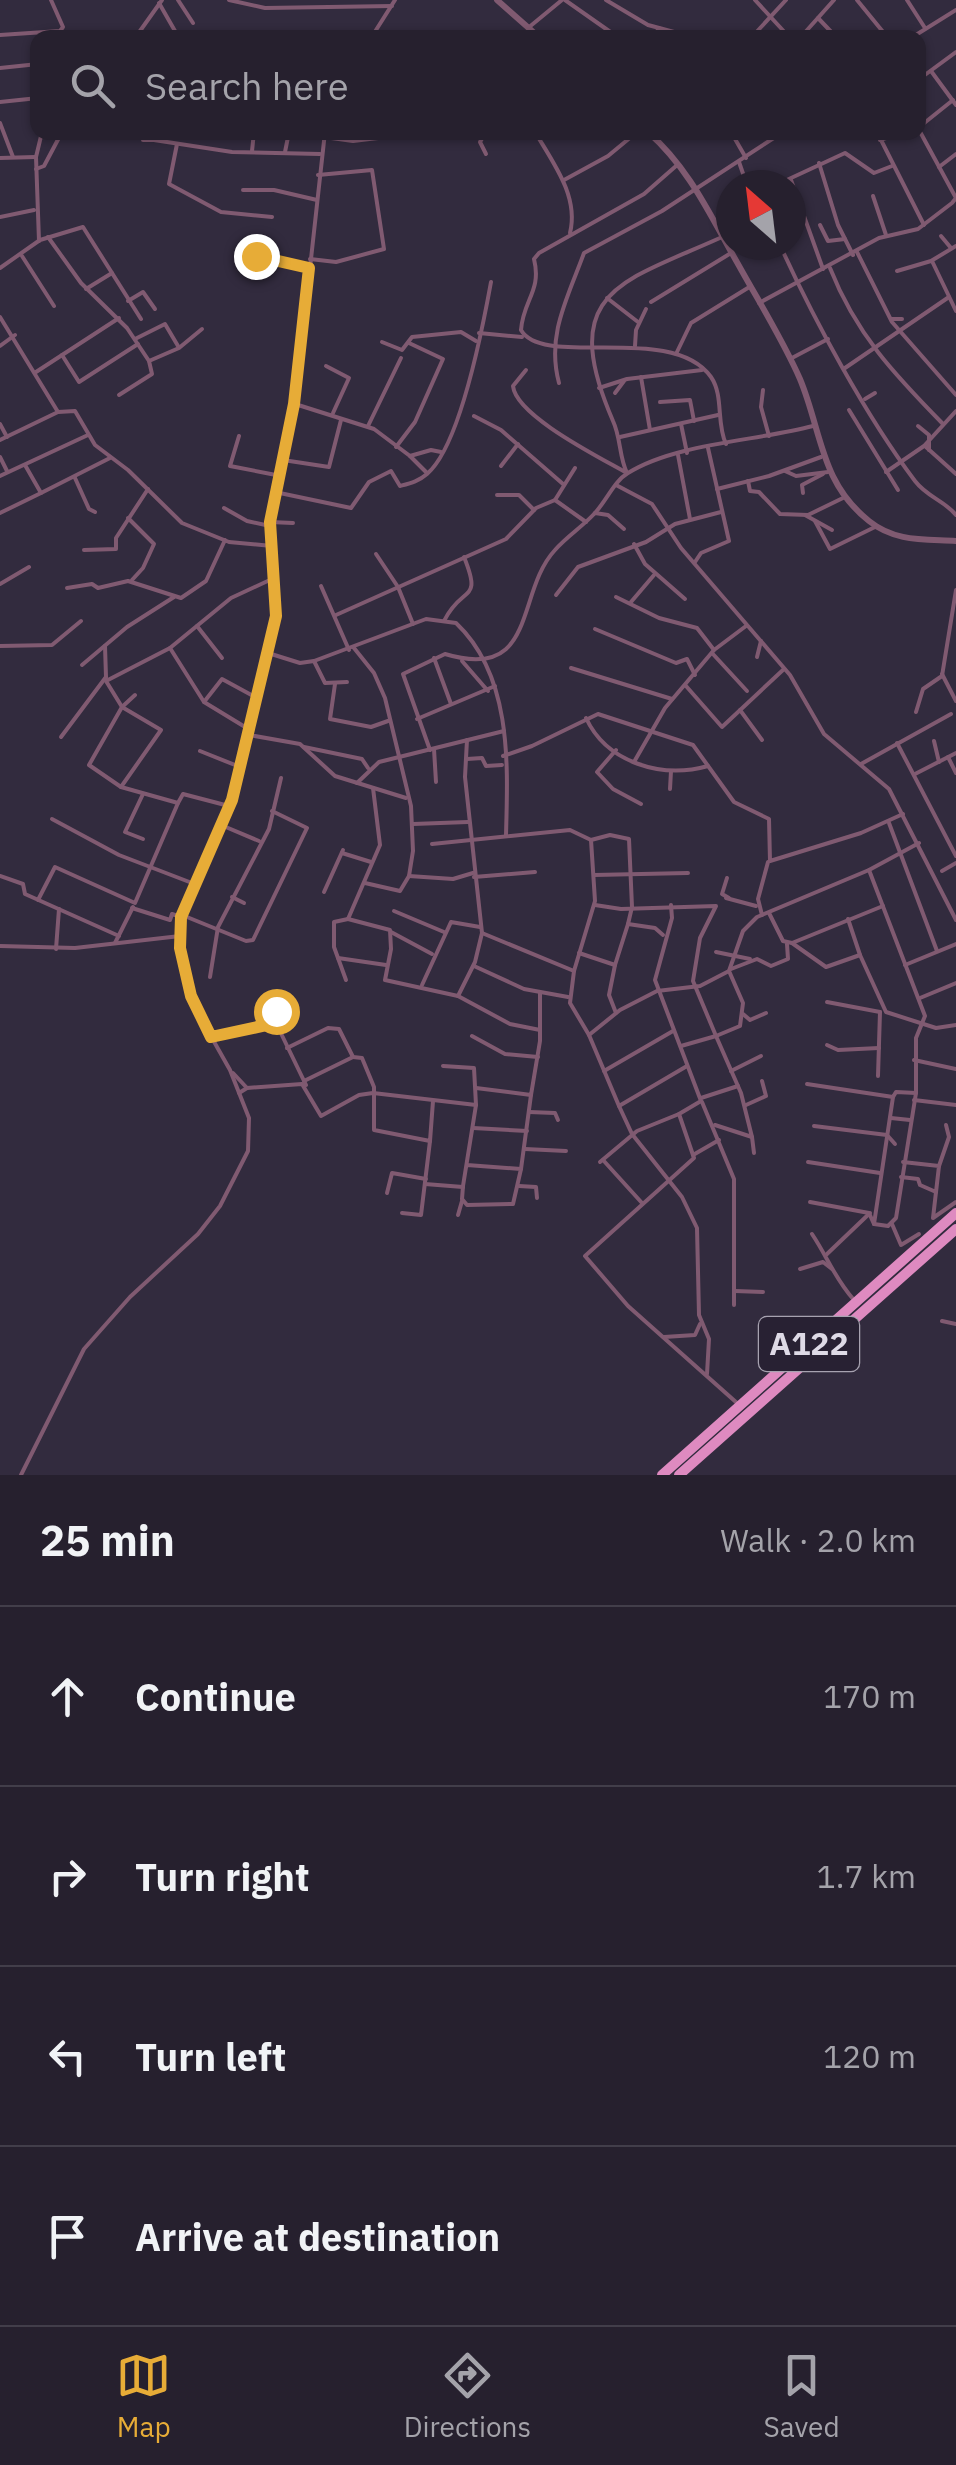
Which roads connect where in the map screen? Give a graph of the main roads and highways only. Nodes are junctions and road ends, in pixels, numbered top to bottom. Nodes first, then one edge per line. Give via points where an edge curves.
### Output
1 (956, 1214) edge
2 (956, 1228) edge
3 (696, 1452) junction
4 (662, 1475) edge
5 (678, 1475) edge

1 - 3 highway, A122
2 - 3 highway, A122
3 - 4 highway, A122
3 - 5 highway, A122

